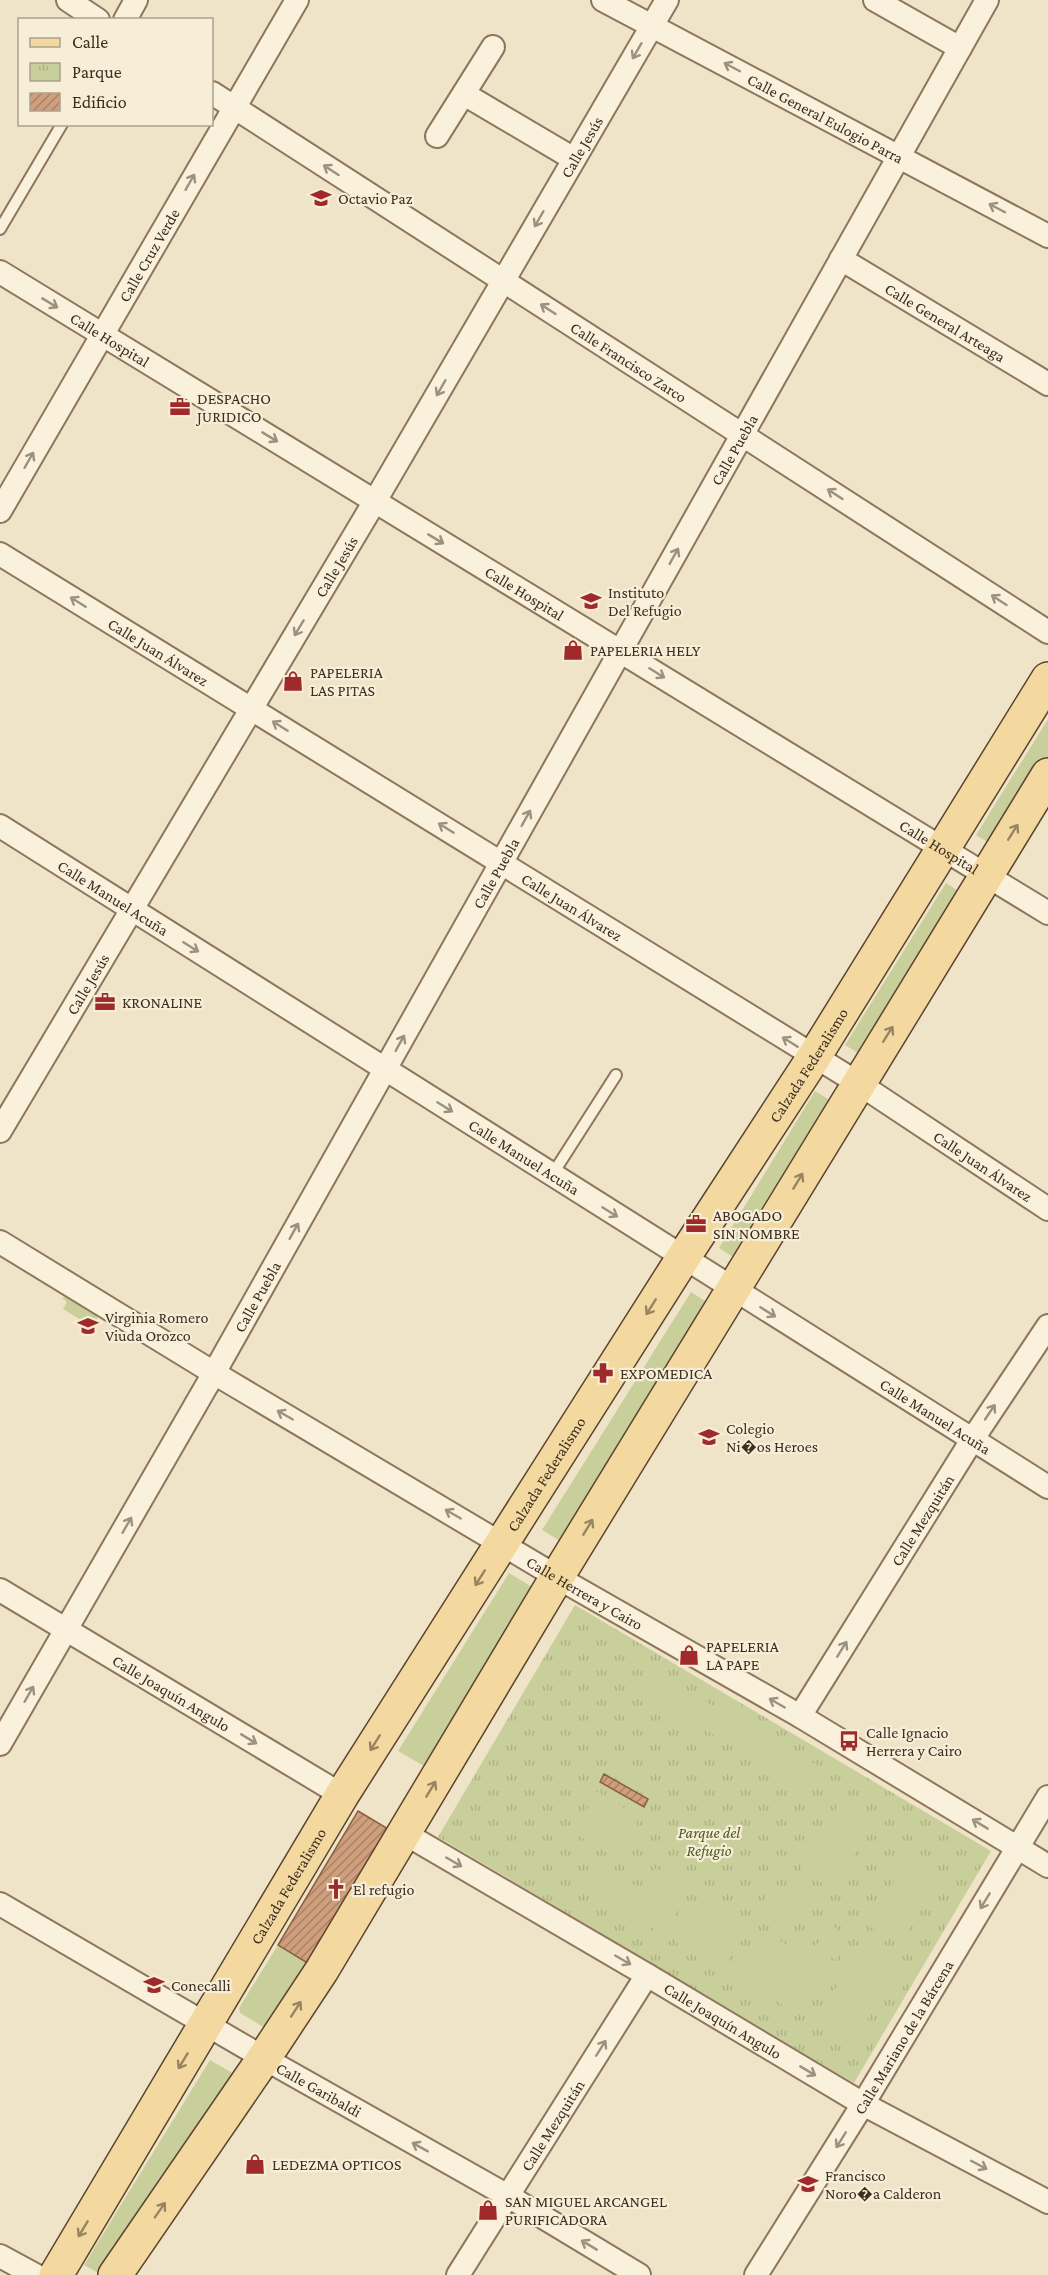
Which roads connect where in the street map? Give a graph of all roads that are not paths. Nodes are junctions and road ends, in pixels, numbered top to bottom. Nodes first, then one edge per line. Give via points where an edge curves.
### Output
1 (68, 0) edge
2 (136, 0) edge
3 (297, 0) edge
4 (603, 0) edge
5 (667, 0) edge
6 (874, 0) edge
7 (987, 0) edge
8 (95, 18) edge
9 (126, 18) edge
10 (652, 25) junction
11 (493, 48) dead end
12 (960, 48) junction
13 (213, 94) edge
14 (464, 94) junction
15 (234, 107) junction
16 (61, 126) edge
17 (438, 136) dead end
18 (899, 155) junction
19 (574, 159) junction
20 (0, 229) edge
21 (1048, 236) edge
22 (841, 259) junction
23 (0, 272) edge
24 (503, 281) junction
25 (102, 334) junction
26 (1048, 384) edge
27 (742, 434) junction
28 (375, 501) junction
29 (0, 511) edge
30 (0, 554) edge
31 (1048, 632) edge
32 (620, 651) junction
33 (1048, 679) edge
34 (250, 708) junction
35 (1048, 775) edge
36 (0, 826) edge
37 (943, 850) junction
38 (501, 862) junction
39 (986, 875) junction
40 (133, 910) junction
41 (1048, 914) edge
42 (814, 1057) junction
43 (385, 1069) junction
44 (616, 1075) dead end
45 (858, 1083) junction
46 (0, 1131) edge
47 (552, 1175) junction
48 (1048, 1209) edge
49 (0, 1242) edge
50 (683, 1258) junction
51 (732, 1289) junction
52 (1048, 1326) edge
53 (214, 1373) junction
54 (972, 1440) junction
55 (1048, 1488) edge
56 (502, 1543) junction
57 (557, 1577) junction
58 (0, 1590) edge
59 (66, 1630) junction
60 (800, 1716) junction
61 (0, 1744) edge
62 (342, 1795) junction
63 (1048, 1797) edge
64 (404, 1833) junction
65 (1018, 1846) junction
66 (1048, 1866) edge
67 (0, 1904) edge
68 (647, 1974) junction
69 (205, 2024) junction
70 (264, 2058) junction
71 (863, 2104) junction
72 (508, 2196) junction
73 (1048, 2202) edge
74 (0, 2256) edge
75 (35, 2275) edge
76 (56, 2275) edge
77 (115, 2275) edge
78 (458, 2275) edge
79 (639, 2275) edge
80 (756, 2275) edge

1 - 8 street
2 - 9 street
3 - 15 street, Calle Cruz Verde
4 - 10 street, Calle General Eulogio Parra
5 - 10 street, Calle Jesús
6 - 12 street
7 - 12 street, Calle Puebla
18 -> 10 street, Calle General Eulogio Parra
10 -> 19 street, Calle Jesús
11 - 14 street
12 - 18 street, Calle Puebla
13 - 15 street, Calle Francisco Zarco
14 - 17 street
14 - 19 street
24 -> 15 street, Calle Francisco Zarco
25 -> 15 street, Calle Cruz Verde
16 - 20 lane
21 -> 18 street, Calle General Eulogio Parra
18 - 22 street, Calle Puebla
19 -> 24 street, Calle Jesús
22 - 26 street, Calle General Arteaga
22 - 27 street, Calle Puebla
23 -> 25 street, Calle Hospital
27 -> 24 street, Calle Francisco Zarco
24 -> 28 street, Calle Jesús
25 -> 28 street, Calle Hospital
29 -> 25 street, Calle Cruz Verde
31 -> 27 street, Calle Francisco Zarco
32 -> 27 street, Calle Puebla
28 -> 32 street, Calle Hospital
28 -> 34 street, Calle Jesús
34 -> 30 street, Calle Juan Álvarez
32 -> 37 street, Calle Hospital
38 -> 32 street, Calle Puebla
33 - 37 main road, Calzada Federalismo
38 -> 34 street, Calle Juan Álvarez
34 - 40 street, Calle Jesús
39 -> 35 main road
36 - 40 street, Calle Manuel Acuña
37 - 39 street, Calle Hospital
37 - 42 main road, Calzada Federalismo
42 -> 38 street, Calle Juan Álvarez
43 -> 38 street, Calle Puebla
39 - 41 street, Calle Hospital
45 -> 39 main road
40 -> 43 street, Calle Manuel Acuña
40 - 46 street, Calle Jesús
42 - 45 street, Calle Juan Álvarez
42 - 50 main road, Calzada Federalismo
43 -> 47 street, Calle Manuel Acuña
53 -> 43 street, Calle Puebla
44 - 47 lane
45 - 48 street, Calle Juan Álvarez
51 -> 45 main road
47 -> 50 street, Calle Manuel Acuña
49 - 53 street, Calle Herrera y Cairo
50 - 51 street, Calle Manuel Acuña
50 -> 56 main road, Calzada Federalismo
51 -> 54 street, Calle Manuel Acuña
57 -> 51 main road
54 -> 52 street, Calle Mezquitán
56 -> 53 street, Calle Herrera y Cairo
59 -> 53 street, Calle Puebla
54 - 55 street, Calle Manuel Acuña
60 -> 54 street, Calle Mezquitán
56 - 57 street, Calle Herrera y Cairo
56 -> 62 main road, Calzada Federalismo
60 -> 57 street, Calle Herrera y Cairo
64 -> 57 main road
58 - 59 street, Calle Joaquín Angulo
61 -> 59 street, Calle Puebla
59 -> 62 street, Calle Joaquín Angulo
65 -> 60 street, Calle Herrera y Cairo
62 - 69 main road, Calzada Federalismo
63 - 65 street, Calle Mariano de la Bárcena
64 -> 68 street, Calle Joaquín Angulo
70 -> 64 main road
65 - 66 street, Calle Herrera y Cairo
65 -> 71 street, Calle Mariano de la Bárcena
67 - 69 street, Calle Garibaldi
68 -> 71 street, Calle Joaquín Angulo
72 -> 68 street, Calle Mezquitán
69 - 70 street, Calle Garibaldi
69 -> 76 main road, Calzada Federalismo
72 -> 70 street, Calle Garibaldi
77 -> 70 main road
71 -> 73 street, Calle Joaquín Angulo
71 -> 80 street, Calle Mariano de la Bárcena
72 - 78 street, Calle Mezquitán
79 -> 72 street, Calle Garibaldi
74 - 75 street

